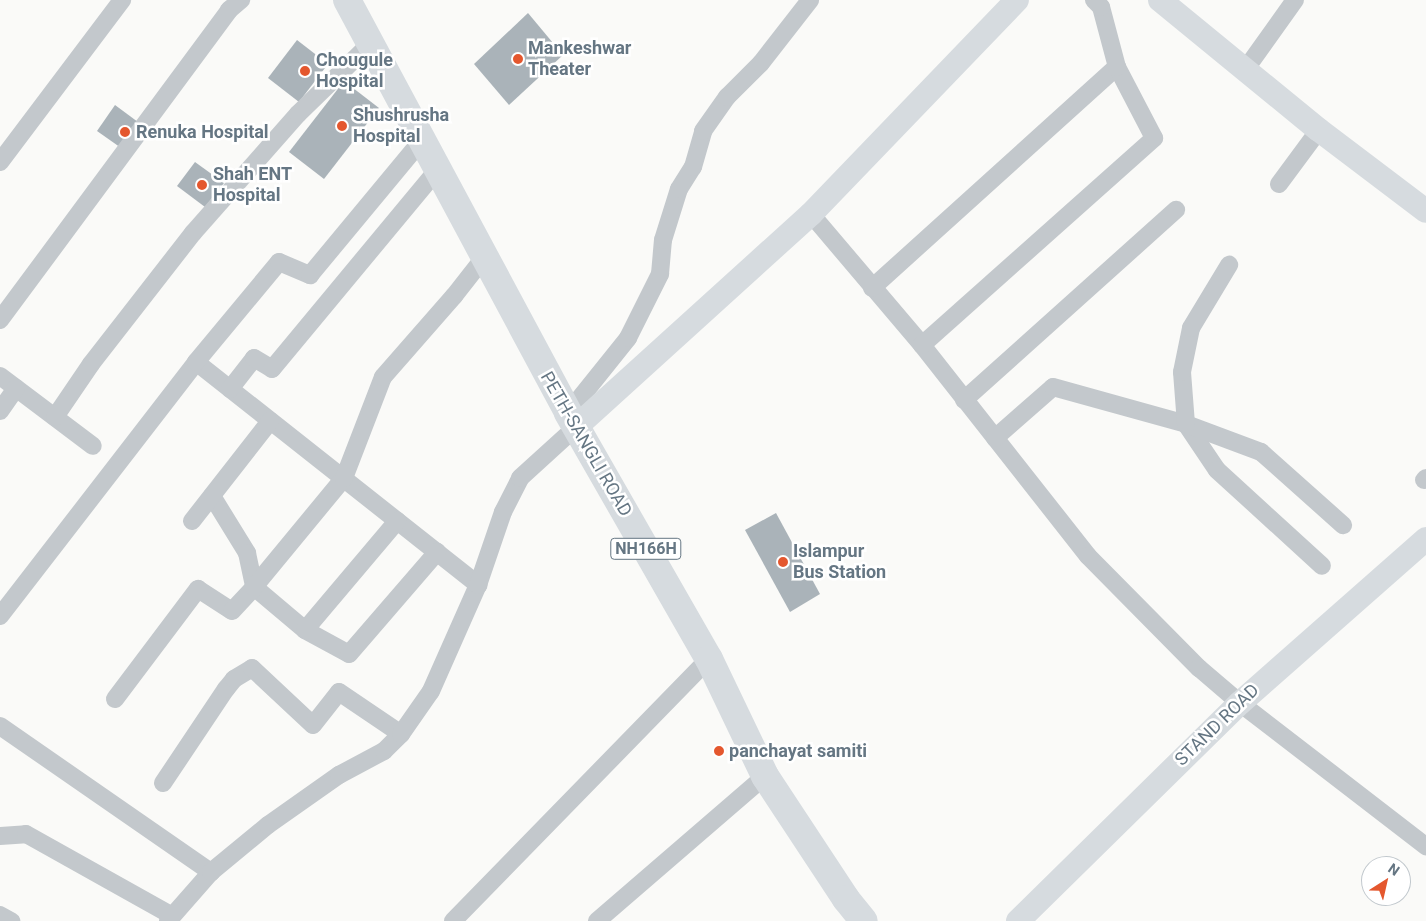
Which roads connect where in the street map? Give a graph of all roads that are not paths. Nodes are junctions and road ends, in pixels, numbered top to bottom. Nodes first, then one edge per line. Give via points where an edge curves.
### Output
1 (122, 0) edge
2 (346, 0) edge
3 (810, 0) edge
4 (1017, 0) edge
5 (1094, 0) edge
6 (1160, 0) edge
7 (1295, 0) edge
8 (230, 3) edge
9 (370, 44) junction
10 (1117, 67) junction
11 (1245, 70) junction
12 (1319, 130) junction
13 (422, 140) junction
14 (0, 162) edge
15 (437, 170) junction
16 (1279, 184) dead end
17 (1176, 210) dead end
18 (1426, 211) edge
19 (811, 214) junction
20 (484, 259) junction
21 (1229, 265) dead end
22 (872, 288) junction
23 (0, 320) edge
24 (922, 345) junction
25 (196, 362) junction
26 (0, 376) edge
27 (16, 388) junction
28 (230, 389) junction
29 (964, 400) junction
30 (0, 411) edge
31 (55, 417) junction
32 (572, 420) junction
33 (270, 421) junction
34 (1186, 424) junction
35 (995, 438) junction
36 (93, 446) dead end
37 (344, 478) junction
38 (212, 496) junction
39 (192, 521) dead end
40 (397, 521) junction
41 (1343, 525) dead end
42 (1426, 539) edge
43 (437, 552) junction
44 (1322, 566) dead end
45 (478, 585) junction
46 (254, 587) junction
47 (2, 605) edge
48 (305, 630) junction
49 (709, 659) junction
50 (115, 699) dead end
51 (1240, 702) junction
52 (0, 726) edge
53 (401, 734) junction
54 (765, 776) junction
55 (163, 783) dead end
56 (0, 836) edge
57 (1426, 846) edge
58 (211, 872) junction
59 (0, 915) edge
60 (170, 918) edge
61 (11, 921) edge
62 (453, 921) edge
63 (597, 921) edge
64 (864, 921) edge
65 (1018, 921) edge

1 - 14 street
2 - 9 highway, NH166H
3 - 32 street via 760,63 727,97 703,131 693,167 679,189 664,240 660,274 628,338
4 - 19 main road
5 - 10 street via 1101,7
6 - 11 main road
7 - 11 street
8 - 23 street
9 - 13 highway, NH166H
9 - 31 street via 298,114 193,233 91,364
10 - 22 street
10 - 24 street via 1154,138
11 - 12 main road
12 - 16 street
12 - 18 main road
13 - 15 highway, NH166H
13 - 25 street via 310,275 279,262
15 - 20 highway, PETH-SANGLI ROAD / NH166H
15 - 28 street via 272,369 254,358
17 - 29 street
19 - 22 street
19 - 32 main road
20 - 32 highway, PETH-SANGLI ROAD / NH166H
20 - 37 street via 383,378
21 - 34 street via 1191,328 1182,372
22 - 24 street
24 - 29 street
25 - 28 street
25 - 47 street
26 - 27 street
27 - 30 street
27 - 31 street
28 - 33 street
29 - 35 street
31 - 36 street
32 - 45 street via 520,478 503,512
32 - 49 highway, PETH-SANGLI ROAD / NH166H
33 - 37 street
33 - 38 street
34 - 35 street via 1053,387
34 - 41 street via 1261,452
34 - 44 street via 1217,470
35 - 51 street via 1088,556 1199,668
37 - 40 street
37 - 46 street
38 - 39 street
38 - 46 street via 247,553
40 - 43 street
40 - 48 street
42 - 51 main road, STAND ROAD
43 - 45 street
43 - 48 street via 349,654
45 - 53 street via 431,691
46 - 48 street
46 - 50 street via 232,611 198,589
49 - 54 highway, PETH-SANGLI ROAD / NH166H
49 - 62 street
51 - 57 street
51 - 65 main road, STAND ROAD
52 - 58 street
53 - 55 street via 339,692 313,725 252,668 234,679
53 - 58 street via 384,751 339,776 268,825
54 - 63 street
54 - 64 highway, PETH-SANGLI ROAD / NH166H
56 - 60 street via 26,834
58 - 60 street
59 - 61 street

